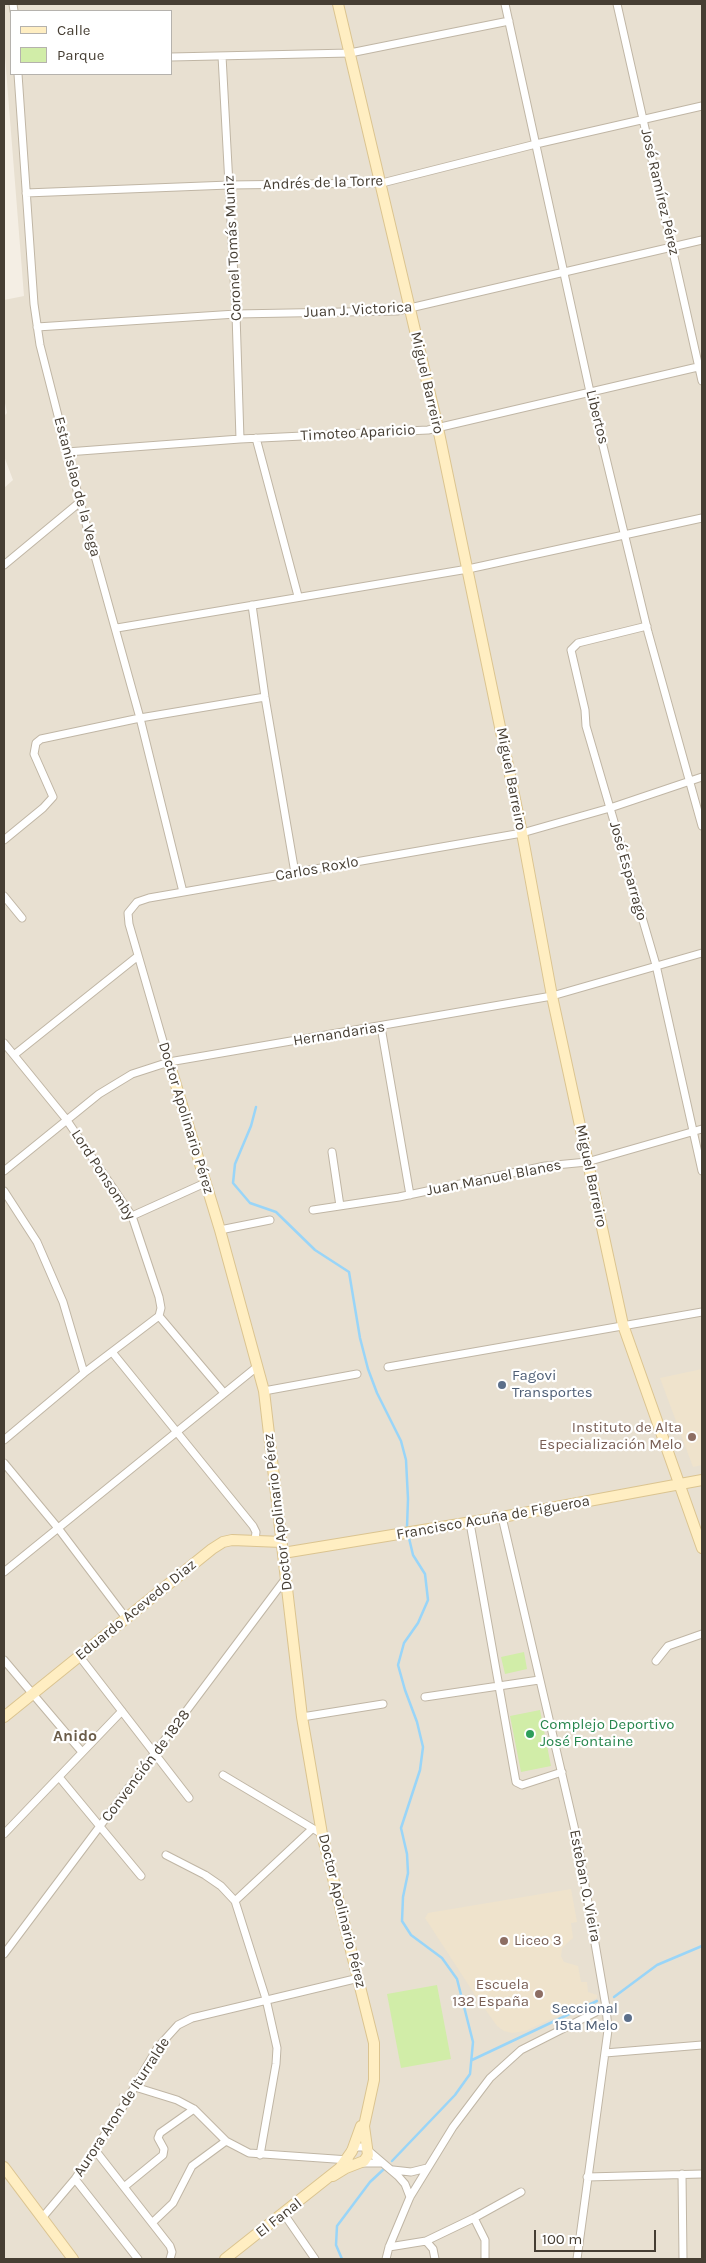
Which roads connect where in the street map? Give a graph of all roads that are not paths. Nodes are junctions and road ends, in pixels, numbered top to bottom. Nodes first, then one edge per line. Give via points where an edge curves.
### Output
1 (338, 4) edge
2 (505, 4) edge
3 (617, 4) edge
4 (509, 21) junction
5 (350, 53) junction
6 (222, 56) junction
7 (172, 57) edge
8 (18, 75) edge
9 (702, 106) edge
10 (643, 119) junction
11 (536, 144) junction
12 (382, 183) junction
13 (229, 185) junction
14 (26, 193) junction
15 (702, 240) edge
16 (673, 247) junction
17 (564, 273) junction
18 (410, 309) junction
19 (236, 314) junction
20 (37, 327) junction
21 (700, 367) edge
22 (702, 381) edge
23 (590, 392) junction
24 (438, 428) junction
25 (256, 438) junction
26 (240, 439) junction
27 (67, 452) junction
28 (80, 502) junction
29 (702, 518) edge
30 (626, 535) junction
31 (4, 565) edge
32 (468, 569) junction
33 (298, 596) junction
34 (252, 604) junction
35 (646, 626) junction
36 (117, 628) junction
37 (265, 697) junction
38 (140, 718) junction
39 (702, 777) edge
40 (689, 781) junction
41 (610, 808) junction
42 (702, 826) edge
43 (522, 833) junction
44 (4, 840) edge
45 (295, 873) junction
46 (183, 892) junction
47 (4, 896) edge
48 (22, 918) dead end
49 (129, 924) joint
50 (702, 953) edge
51 (138, 956) junction
52 (656, 966) junction
53 (552, 996) junction
54 (381, 1027) junction
55 (4, 1043) edge
56 (14, 1055) junction
57 (169, 1062) junction
58 (66, 1119) junction
59 (702, 1129) edge
60 (693, 1132) junction
61 (332, 1152) dead end
62 (588, 1162) junction
63 (4, 1171) edge
64 (702, 1171) edge
65 (205, 1182) junction
66 (4, 1191) edge
67 (410, 1195) junction
68 (340, 1206) junction
69 (313, 1210) dead end
70 (132, 1216) junction
71 (270, 1220) dead end
72 (220, 1230) junction
73 (702, 1312) edge
74 (159, 1316) junction
75 (623, 1325) junction
76 (112, 1352) junction
77 (258, 1366) junction
78 (388, 1367) dead end
79 (84, 1373) junction
80 (357, 1374) dead end
81 (264, 1391) junction
82 (224, 1393) junction
83 (176, 1432) junction
84 (4, 1440) edge
85 (4, 1463) edge
86 (702, 1480) edge
87 (679, 1484) junction
88 (502, 1518) junction
89 (470, 1523) junction
90 (58, 1528) junction
91 (256, 1540) junction
92 (283, 1548) junction
93 (702, 1548) edge
94 (4, 1572) edge
95 (286, 1578) junction
96 (126, 1618) junction
97 (702, 1634) edge
98 (80, 1657) junction
99 (4, 1660) edge
100 (656, 1661) dead end
101 (540, 1680) junction
102 (498, 1686) junction
103 (31, 1695) junction
104 (425, 1697) dead end
105 (383, 1704) dead end
106 (122, 1711) junction
107 (4, 1717) edge
108 (302, 1717) junction
109 (82, 1752) junction
110 (156, 1754) junction
111 (562, 1772) junction
112 (223, 1775) dead end
113 (59, 1777) junction
114 (189, 1798) dead end
115 (100, 1827) junction
116 (317, 1831) junction
117 (4, 1834) edge
118 (166, 1855) dead end
119 (141, 1876) dead end
120 (235, 1902) junction
121 (4, 1954) edge
122 (359, 1978) junction
123 (266, 1999) junction
124 (606, 2007) junction
125 (702, 2045) edge
126 (604, 2053) junction
127 (135, 2087) junction
128 (367, 2109) junction
129 (194, 2110) junction
130 (226, 2142) junction
131 (353, 2148) junction
132 (95, 2150) junction
133 (368, 2150) junction
134 (260, 2155) junction
135 (342, 2158) junction
136 (362, 2163) junction
137 (381, 2163) junction
138 (4, 2168) edge
139 (426, 2168) junction
140 (391, 2170) junction
141 (682, 2174) junction
142 (702, 2174) edge
143 (332, 2176) junction
144 (587, 2176) junction
145 (75, 2179) junction
146 (124, 2187) junction
147 (520, 2192) dead end
148 (410, 2197) junction
149 (284, 2214) junction
150 (42, 2218) junction
151 (474, 2218) junction
152 (152, 2224) junction
153 (426, 2241) junction
154 (389, 2247) junction
155 (73, 2259) edge
156 (138, 2259) edge
157 (170, 2259) edge
158 (225, 2259) edge
159 (315, 2259) edge
160 (386, 2259) edge
161 (435, 2259) edge
162 (485, 2259) edge
163 (576, 2259) edge
164 (683, 2259) edge

1 - 5 street, Miguel Barreiro
2 - 4 street, Libertos
3 - 10 street, José Ramírez Pérez
4 - 5 street
4 - 11 street, Libertos
5 - 6 street
5 - 12 street, Miguel Barreiro
6 - 7 street
6 - 13 street, Coronel Tomás Muniz
8 - 14 street, Estanislao de la Vega
9 - 10 street, Andrés de la Torre
10 - 11 street, Andrés de la Torre
10 - 16 street, José Ramírez Pérez
11 - 12 street, Andrés de la Torre
11 - 17 street, Libertos
12 - 13 street, Andrés de la Torre
12 - 18 street, Miguel Barreiro
13 - 14 street, Andrés de la Torre
13 - 19 street, Coronel Tomás Muniz
14 - 20 street, Estanislao de la Vega
15 - 16 street, Juan J. Victorica
16 - 17 street, Juan J. Victorica
16 - 21 street, José Ramírez Pérez
17 - 18 street, Juan J. Victorica
17 - 23 street, Libertos
18 - 19 street, Juan J. Victorica
18 - 24 street, Miguel Barreiro
19 - 20 street, Juan J. Victorica
19 - 26 street, Coronel Tomás Muniz
20 - 27 street, Estanislao de la Vega
21 - 22 street, José Ramírez Pérez
21 - 23 street, Timoteo Aparicio
23 - 24 street, Timoteo Aparicio
23 - 30 street, Libertos
24 - 25 street, Timoteo Aparicio
24 - 32 street, Miguel Barreiro
25 - 26 street, Timoteo Aparicio
25 - 33 street
26 - 27 street, Timoteo Aparicio
27 - 28 street, Estanislao de la Vega
28 - 31 street
28 - 36 street, Estanislao de la Vega
29 - 30 street
30 - 32 street
30 - 35 street, Libertos
32 - 33 street
32 - 43 street, Miguel Barreiro
33 - 34 street
34 - 36 street
34 - 37 street
35 - 40 street, Libertos
35 - 41 street, José Esparrago via 578,643 571,650 586,726
36 - 38 street, Estanislao de la Vega
37 - 38 street
37 - 45 street
38 - 44 street via 48,736 36,744 34,754 53,797
38 - 46 street, Estanislao de la Vega
39 - 40 street, Carlos Roxlo
40 - 41 street, Carlos Roxlo
40 - 42 street, Libertos
41 - 43 street, Carlos Roxlo
41 - 52 street, José Esparrago
43 - 45 street, Carlos Roxlo
43 - 53 street, Miguel Barreiro
45 - 46 street, Carlos Roxlo
46 - 49 street, Carlos Roxlo via 137,902 128,913
47 - 48 street
49 - 51 street, Doctor Apolinario Pérez
50 - 52 street, Hernandarias
51 - 56 street
51 - 57 street, Doctor Apolinario Pérez
52 - 53 street, Hernandarias
52 - 60 street, José Esparrago
53 - 54 street, Hernandarias
53 - 62 street, Miguel Barreiro
54 - 57 street, Hernandarias
54 - 67 street
55 - 56 street, Lord Ponsomby
56 - 58 street, Lord Ponsomby
57 - 58 street, Hernandarias via 116,1082
57 - 65 street, Doctor Apolinario Pérez
58 - 63 street, Hernandarias
58 - 70 street, Lord Ponsomby
59 - 60 street, Juan Manuel Blanes
60 - 62 street, Juan Manuel Blanes
60 - 64 street, José Esparrago
61 - 68 street
62 - 67 street, Juan Manuel Blanes via 521,1170
62 - 75 street, Miguel Barreiro
65 - 70 street
65 - 72 street, Doctor Apolinario Pérez
66 - 79 street via 37,1242 62,1302
67 - 68 street, Juan Manuel Blanes
68 - 69 street, Juan Manuel Blanes
70 - 74 street, Lord Ponsomby via 160,1297
71 - 72 street
72 - 77 street, Doctor Apolinario Pérez
73 - 75 street
74 - 76 street
74 - 82 street
75 - 78 street
75 - 87 street, Miguel Barreiro
76 - 79 street
76 - 83 street
77 - 81 street, Doctor Apolinario Pérez
77 - 82 street
79 - 84 street
80 - 81 street
81 - 92 street, Doctor Apolinario Pérez
82 - 83 street
83 - 90 street
83 - 91 street via 252,1526
85 - 90 street
86 - 87 street, Francisco Acuña de Figueroa
87 - 88 street, Francisco Acuña de Figueroa
87 - 93 street, Miguel Barreiro
88 - 89 street, Francisco Acuña de Figueroa
88 - 101 street, Esteban O. Vieira
89 - 92 street, Francisco Acuña de Figueroa
89 - 102 street
90 - 94 street
90 - 96 street
91 - 92 street, Eduardo Acevedo Diaz
91 - 96 street, Eduardo Acevedo Diaz via 223,1542
92 - 95 street, Doctor Apolinario Pérez
95 - 108 street, Doctor Apolinario Pérez
95 - 110 street, Convención de 1828
96 - 98 street, Eduardo Acevedo Diaz
97 - 100 street via 668,1646
98 - 103 street, Eduardo Acevedo Diaz
98 - 106 street
99 - 103 street
101 - 102 street
101 - 111 street, Esteban O. Vieira
102 - 104 street
102 - 111 street via 516,1782 522,1785
103 - 107 street, Eduardo Acevedo Diaz
103 - 109 street
105 - 108 street
106 - 109 street
106 - 110 street
108 - 116 street, Doctor Apolinario Pérez
109 - 113 street
110 - 114 street
110 - 115 street, Convención de 1828
111 - 124 street, Esteban O. Vieira
112 - 116 street
113 - 115 street
113 - 117 street
115 - 119 street
115 - 121 street, Convención de 1828
116 - 120 street
116 - 122 street, Doctor Apolinario Pérez
118 - 120 street via 205,1875 221,1886
120 - 123 street
122 - 123 street, Aurora Aron de Iturralde
122 - 128 street, Doctor Apolinario Pérez via 375,2056 374,2080
123 - 127 street, Aurora Aron de Iturralde via 192,2018 178,2025 158,2046
123 - 134 street via 277,2048
124 - 126 street, Esteban O. Vieira via 608,2030
124 - 139 street via 538,2041 503,2064 452,2127
125 - 126 street
126 - 144 street, Esteban O. Vieira
127 - 129 street via 177,2100
127 - 132 street, Aurora Aron de Iturralde
128 - 131 street, Doctor Apolinario Pérez
128 - 133 street, Doctor Apolinario Pérez via 364,2126
129 - 130 street
129 - 146 street via 160,2133 158,2138 164,2149 163,2155
130 - 134 street
130 - 152 street via 188,2170 173,2203
131 - 133 street
131 - 135 street, Doctor Apolinario Pérez
132 - 145 street, Aurora Aron de Iturralde
132 - 146 street
133 - 136 street
133 - 137 street
134 - 135 street
135 - 136 street
135 - 143 street, Doctor Apolinario Pérez
136 - 137 street
136 - 143 street
137 - 140 street
138 - 150 street
139 - 140 street via 411,2172
139 - 148 street
140 - 148 street via 405,2184
141 - 142 street
141 - 144 street
141 - 164 street
143 - 149 street, El Fanal
144 - 163 street, Esteban O. Vieira
145 - 150 street, Aurora Aron de Iturralde
145 - 156 street
146 - 152 street
147 - 151 street
148 - 154 street
149 - 158 street, El Fanal
149 - 159 street
150 - 155 street
151 - 153 street
151 - 162 street via 485,2240
152 - 157 street via 170,2246
153 - 154 street
153 - 161 street via 433,2249
154 - 160 street

